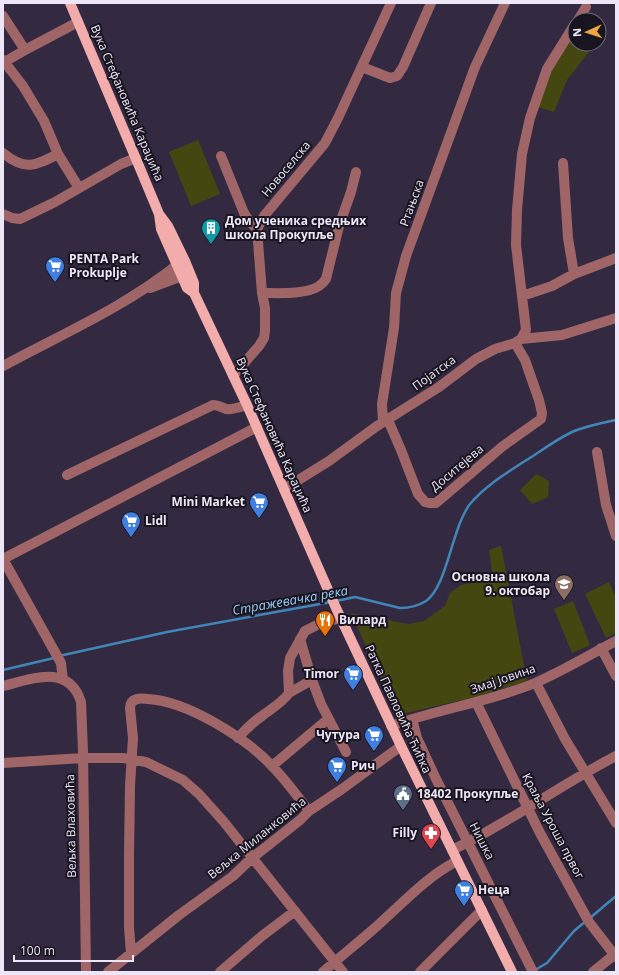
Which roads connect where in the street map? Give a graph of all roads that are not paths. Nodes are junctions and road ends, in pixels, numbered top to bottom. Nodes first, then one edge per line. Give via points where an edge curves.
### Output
1 (70, 3) edge
2 (391, 3) edge
3 (431, 3) edge
4 (505, 3) edge
5 (586, 7) dead end
6 (583, 12) edge
7 (3, 16) edge
8 (78, 22) junction
9 (567, 37) edge
10 (25, 50) junction
11 (4, 62) edge
12 (362, 67) junction
13 (3, 153) edge
14 (58, 154) junction
15 (221, 156) dead end
16 (136, 158) junction
17 (563, 163) dead end
18 (356, 172) dead end
19 (79, 188) junction
20 (3, 214) edge
21 (159, 214) junction
22 (257, 229) junction
23 (616, 258) edge
24 (177, 265) junction
25 (574, 274) junction
26 (182, 276) junction
27 (145, 289) junction
28 (194, 293) junction
29 (262, 293) junction
30 (522, 296) junction
31 (616, 318) edge
32 (518, 341) junction
33 (3, 366) edge
34 (234, 376) junction
35 (246, 405) junction
36 (386, 421) junction
37 (257, 427) junction
38 (597, 452) dead end
39 (67, 475) dead end
40 (284, 489) junction
41 (616, 536) edge
42 (3, 559) edge
43 (336, 608) joint
44 (341, 618) junction
45 (300, 639) junction
46 (616, 641) edge
47 (601, 648) junction
48 (616, 676) edge
49 (312, 680) junction
50 (66, 681) junction
51 (536, 683) junction
52 (3, 686) edge
53 (289, 693) junction
54 (476, 702) junction
55 (328, 719) junction
56 (412, 719) junction
57 (391, 726) junction
58 (238, 738) junction
59 (401, 746) junction
60 (346, 752) dead end
61 (616, 756) edge
62 (83, 758) junction
63 (132, 759) junction
64 (3, 764) edge
65 (272, 766) junction
66 (586, 772) junction
67 (528, 808) junction
68 (309, 811) junction
69 (616, 823) edge
70 (468, 842) junction
71 (452, 850) junction
72 (252, 858) junction
73 (457, 860) junction
74 (482, 910) junction
75 (295, 911) junction
76 (131, 953) junction
77 (615, 956) edge
78 (335, 962) junction
79 (532, 969) edge
80 (86, 972) edge
81 (108, 972) edge
82 (220, 972) edge
83 (323, 972) edge
84 (343, 972) edge
85 (420, 972) edge
86 (512, 972) edge
87 (593, 972) edge

1 - 8 main road, Вука Стефановића Караџића
2 - 12 street, Новоселска
3 - 12 street via 397,76 390,78
4 - 36 street, Ртањска via 475,67 399,279 382,404
5 - 6 street
7 - 10 street
8 - 10 street
8 - 16 main road, Вука Стефановића Караџића
9 - 30 street via 548,69 530,118 522,154 516,245
10 - 11 street
11 - 14 street via 23,86 44,121
12 - 22 street, Новоселска via 325,143 264,216
13 - 14 street via 18,164 30,165
14 - 19 street
15 - 22 street via 244,213
16 - 19 street
16 - 21 main road, Вука Стефановића Караџића
17 - 25 street via 568,238
18 - 29 street via 326,279 316,288 303,291
19 - 20 street via 20,219
21 - 24 main road, Вука Стефановића Караџића via 162,229
21 - 28 main road, Вука Стефановића Караџића via 168,226 194,283
22 - 29 street
23 - 25 street
24 - 26 main road, Вука Стефановића Караџића
24 - 27 street
25 - 30 street via 552,286
26 - 27 street
26 - 28 main road, Вука Стефановића Караџића via 187,288
27 - 33 street
28 - 34 main road, Вука Стефановића Караџића
29 - 34 street via 266,324 264,338
30 - 32 street via 526,330
31 - 32 street, Појатска via 562,335
32 - 36 street, Појатска via 476,359 439,387
32 - 36 street, Доситејева via 539,400 541,419 504,446 440,500 425,502 418,494 401,450
34 - 35 main road, Вука Стефановића Караџића
35 - 37 main road, Вука Стефановића Караџића
35 - 39 street via 233,409 212,405
36 - 40 street, Појатска
37 - 40 main road, Вука Стефановића Караџића
37 - 42 street
38 - 41 street via 606,505
40 - 43 main road, Вука Стефановића Караџића
42 - 50 street via 53,647
43 - 44 main road, Ратка Павловића Ћићка
44 - 45 street via 321,623 305,631
44 - 57 main road, Ратка Павловића Ћићка
45 - 49 street
45 - 53 street via 290,658
46 - 47 street, Змај Јовина
47 - 48 street
47 - 51 street, Змај Јовина
49 - 53 street
49 - 55 street
50 - 52 street via 48,676
50 - 62 street, Вељка Влаховића via 77,692 81,702
51 - 54 street, Змај Јовина
51 - 66 street via 565,739
53 - 58 street
54 - 56 street, Змај Јовина
54 - 67 street, Краља Уроша првог
55 - 60 street
55 - 65 street
56 - 57 street, Змај Јовина
56 - 70 street, Нишка via 417,738
57 - 59 main road, Ратка Павловића Ћићка
58 - 63 street via 206,719 174,705 141,698 130,704
58 - 65 street
59 - 68 street, Вељка Миланковића
59 - 71 main road, Ратка Павловића Ћићка
61 - 66 street
62 - 63 street
62 - 64 street
62 - 80 street, Вељка Влаховића
63 - 72 street via 153,765 190,786 216,813
63 - 76 street via 129,849
65 - 68 street
66 - 67 street
66 - 69 street
67 - 70 street
67 - 77 street, Краља Уроша првог via 587,919
68 - 72 street, Вељка Миланковића
70 - 71 street
70 - 79 street, Нишка
71 - 73 main road, Ратка Павловића Ћићка
72 - 75 street
72 - 76 street, Вељка Миланковића via 233,876 179,914
73 - 74 main road, Ратка Павловића Ћићка
73 - 78 street via 426,880
74 - 85 street
74 - 86 main road, Ратка Павловића Ћићка
75 - 78 street
75 - 82 street
76 - 81 street, Вељка Миланковића
77 - 87 street
78 - 83 street
78 - 84 street

